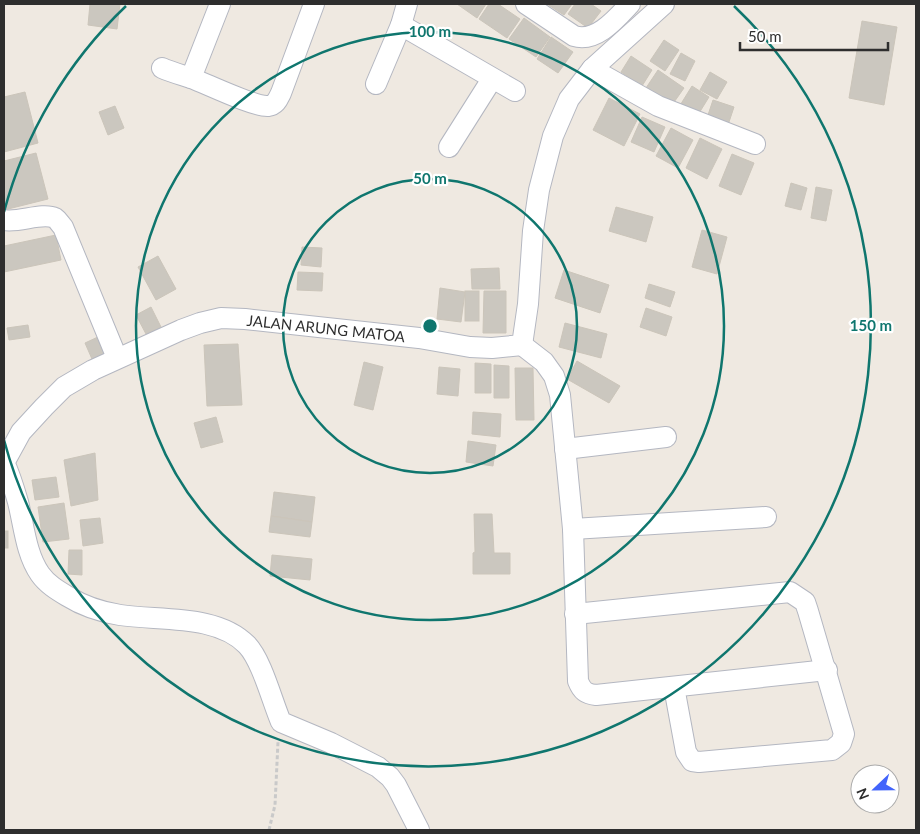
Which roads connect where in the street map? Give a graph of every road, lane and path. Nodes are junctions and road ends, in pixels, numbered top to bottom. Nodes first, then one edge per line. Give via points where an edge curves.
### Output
1 (220, 4) edge
2 (314, 4) edge
3 (407, 4) edge
4 (526, 4) edge
5 (630, 4) edge
6 (664, 4) edge
7 (401, 25) junction
8 (162, 68) dead end
9 (592, 69) junction
10 (191, 78) junction
11 (492, 79) junction
12 (376, 84) dead end
13 (515, 91) dead end
14 (755, 144) dead end
15 (449, 147) dead end
16 (4, 220) edge
17 (522, 345) junction
18 (117, 358) junction
19 (666, 437) dead end
20 (565, 449) junction
21 (4, 462) edge
22 (766, 517) dead end
23 (573, 529) junction
24 (575, 614) junction
25 (827, 670) junction
26 (674, 687) junction
27 (281, 722) junction
28 (268, 830) edge
29 (419, 830) edge

1 - 10 street
2 - 10 street via 281,93 270,106 234,96
3 - 7 street
4 - 5 street via 582,38 601,31
6 - 9 street
7 - 11 street
7 - 12 street
8 - 10 street
9 - 14 street via 658,106
9 - 17 street via 569,99 553,136 539,190
11 - 13 street
11 - 15 street
16 - 18 street via 48,216 57,219
17 - 18 street, JALAN ARUNG MATOA via 470,347 420,338 221,318 181,330
17 - 20 street via 544,362 554,376 560,395
18 - 21 street, JALAN ARUNG MATOA via 64,387 21,432
19 - 20 street
20 - 23 street
21 - 27 street via 14,485 30,555 51,586 96,610 197,622 236,635 257,660
22 - 23 street
23 - 24 street
24 - 25 street via 790,592 805,602
24 - 26 street via 581,689 596,695
25 - 26 street
25 - 26 street via 844,734 841,743 832,750 692,761 686,752
27 - 28 path via 275,805
27 - 29 street via 378,767 396,785

